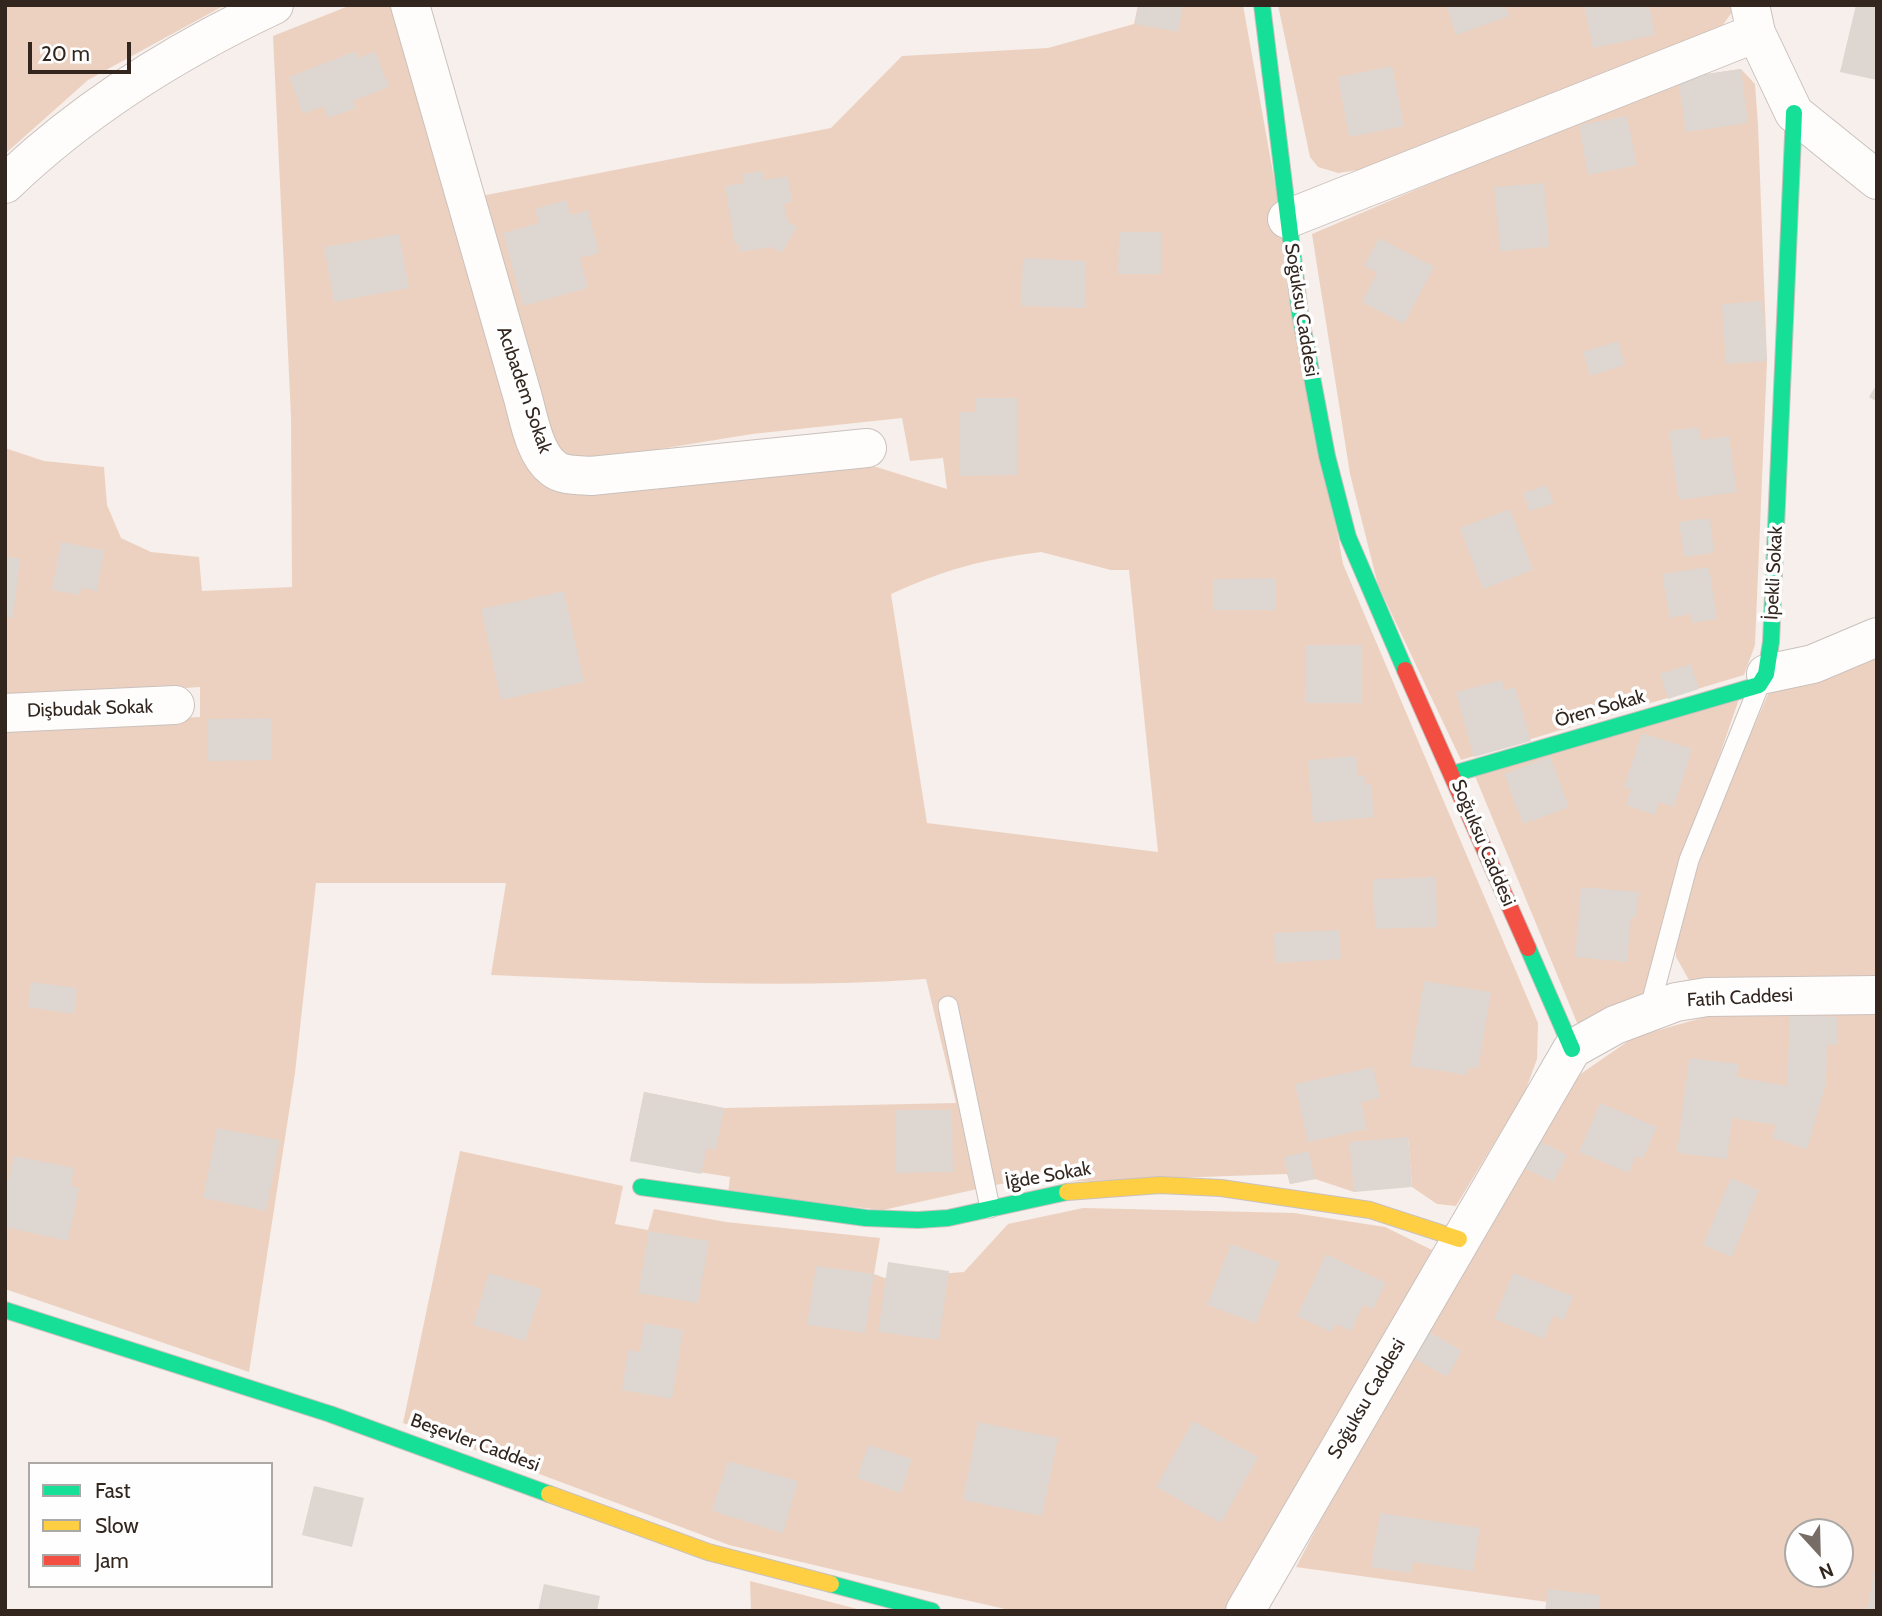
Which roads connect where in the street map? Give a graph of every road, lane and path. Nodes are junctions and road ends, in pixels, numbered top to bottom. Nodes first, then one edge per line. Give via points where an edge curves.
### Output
1 (274, 5) edge
2 (410, 5) edge
3 (1262, 5) edge
4 (1753, 19) edge
5 (1794, 113) junction
6 (1877, 180) edge
7 (5, 184) edge
8 (1287, 219) junction
9 (867, 448) dead end
10 (1877, 637) edge
11 (1763, 679) junction
12 (175, 705) dead end
13 (5, 713) edge
14 (1453, 774) junction
15 (1877, 995) edge
16 (948, 1006) dead end
17 (1649, 1011) junction
18 (1572, 1049) junction
19 (641, 1187) dead end
20 (990, 1208) junction
21 (1459, 1239) junction
22 (5, 1310) edge
23 (932, 1611) edge
24 (1245, 1611) edge

1 - 7 street via 158,66 84,117
2 - 9 street, Acıbadem Sokak via 521,391 540,451 553,468 591,476
3 - 8 street, Soğuksu Caddesi
4 - 5 street
4 - 8 street
5 - 6 street
5 - 11 street, İpekli Sokak via 1771,642
8 - 14 street, Soğuksu Caddesi via 1317,405 1348,537
10 - 11 street via 1814,664
11 - 14 street, Ören Sokak
11 - 17 lane, İpekli Sokak via 1689,860
12 - 13 street, Dişbudak Sokak
14 - 18 street, Soğuksu Caddesi
15 - 17 street, Fatih Caddesi via 1707,997
16 - 20 lane
17 - 18 street, Fatih Caddesi
18 - 21 street, Soğuksu Caddesi
19 - 20 street, İğde Sokak via 866,1218 948,1218
20 - 21 street, İğde Sokak via 1091,1188 1220,1188 1370,1210
21 - 24 street, Soğuksu Caddesi
22 - 23 street, Beşevler Caddesi via 330,1414 708,1552

